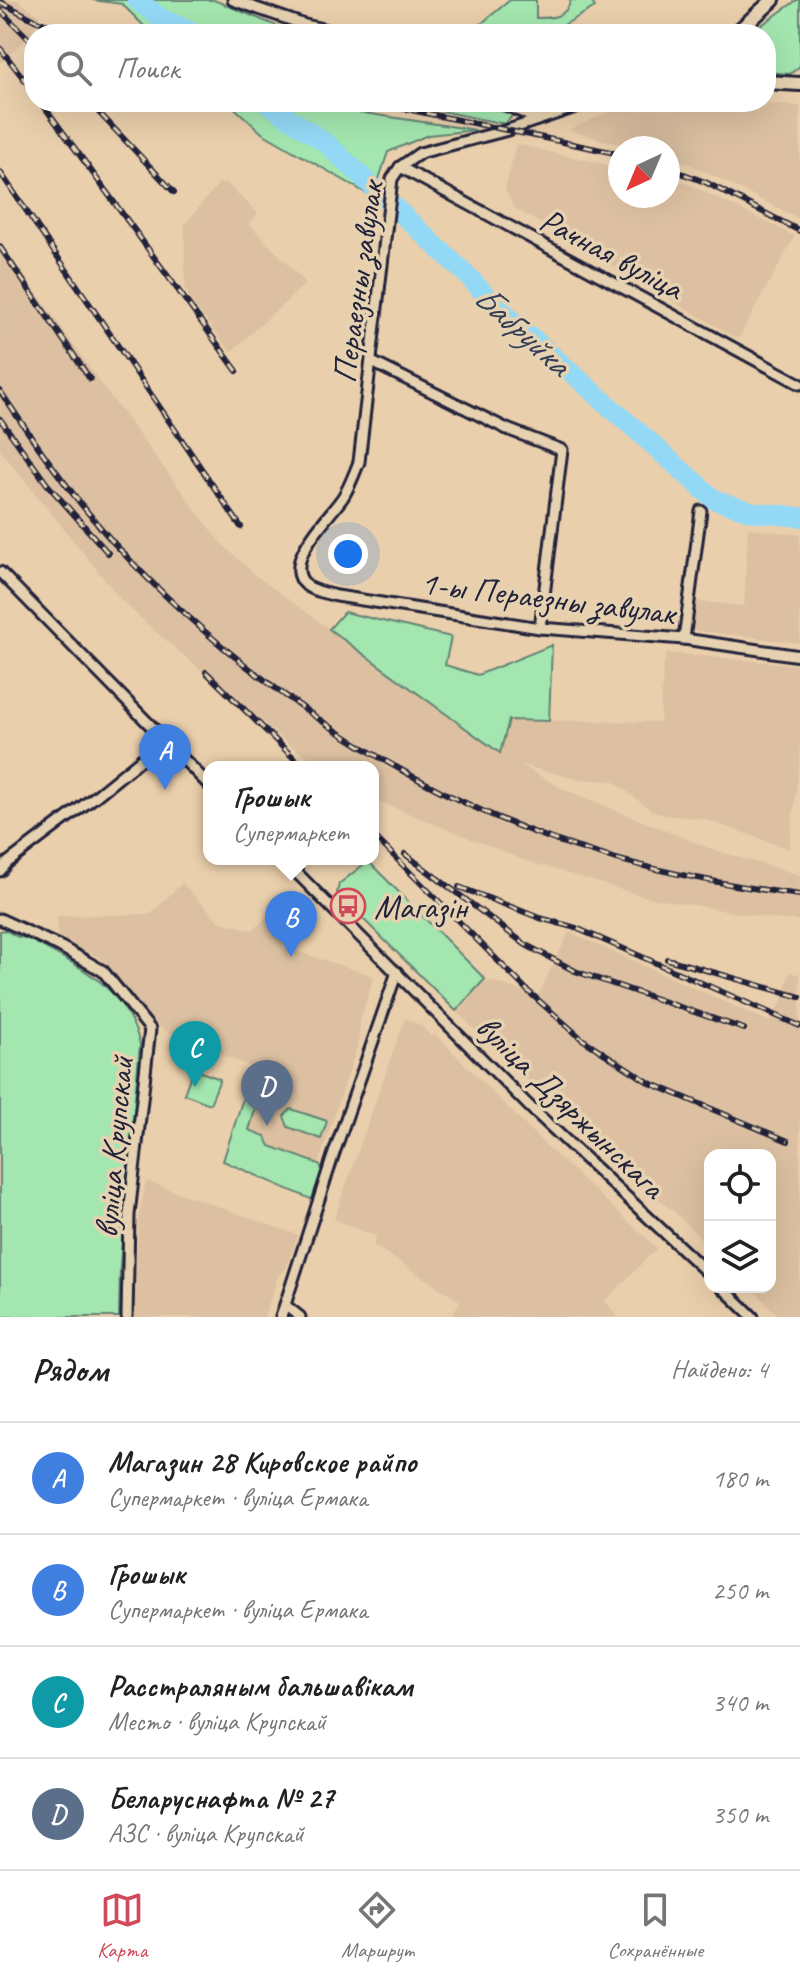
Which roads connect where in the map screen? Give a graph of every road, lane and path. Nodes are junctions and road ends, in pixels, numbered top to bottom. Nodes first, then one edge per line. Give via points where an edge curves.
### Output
1 (233, 0) edge
2 (773, 0) edge
3 (302, 24) edge
4 (745, 24) edge
5 (776, 83) edge
6 (800, 84) edge
7 (521, 112) edge
8 (559, 112) edge
9 (536, 119) junction
10 (400, 167) junction
11 (372, 362) junction
12 (800, 384) edge
13 (701, 511) dead end
14 (0, 572) edge
15 (298, 573) joint
16 (540, 628) junction
17 (684, 639) junction
18 (800, 656) edge
19 (165, 740) junction
20 (203, 779) edge
21 (289, 865) edge
22 (0, 871) edge
23 (0, 919) edge
24 (397, 972) junction
25 (704, 1269) edge
26 (728, 1293) edge
27 (285, 1305) junction
28 (127, 1317) edge
29 (281, 1317) edge
30 (300, 1317) edge
31 (753, 1317) edge

1 - 3 street
2 - 4 main road
5 - 6 main road
7 - 9 street
8 - 9 street, Пераезны завулак
9 - 10 street, Пераезны завулак via 420,153
10 - 11 street, Пераезны завулак via 392,179
10 - 12 street, Рачная вуліца
11 - 15 street, Пераезны завулак via 359,462 346,493 306,546
11 - 16 street via 507,429 562,450
13 - 17 street
14 - 19 street
15 - 16 street, 1-ы Пераезны завулак via 308,587 337,596
16 - 17 street, 1-ы Пераезны завулак
17 - 18 street, 1-ы Пераезны завулак
19 - 20 street
19 - 22 street
21 - 24 street, вуліца Дзяржынскага
23 - 28 street, вуліца Крупскай via 103,971 150,1029 129,1215
24 - 25 street, вуліца Дзяржынскага via 531,1108
24 - 27 street
26 - 31 street
27 - 29 street
27 - 30 street

